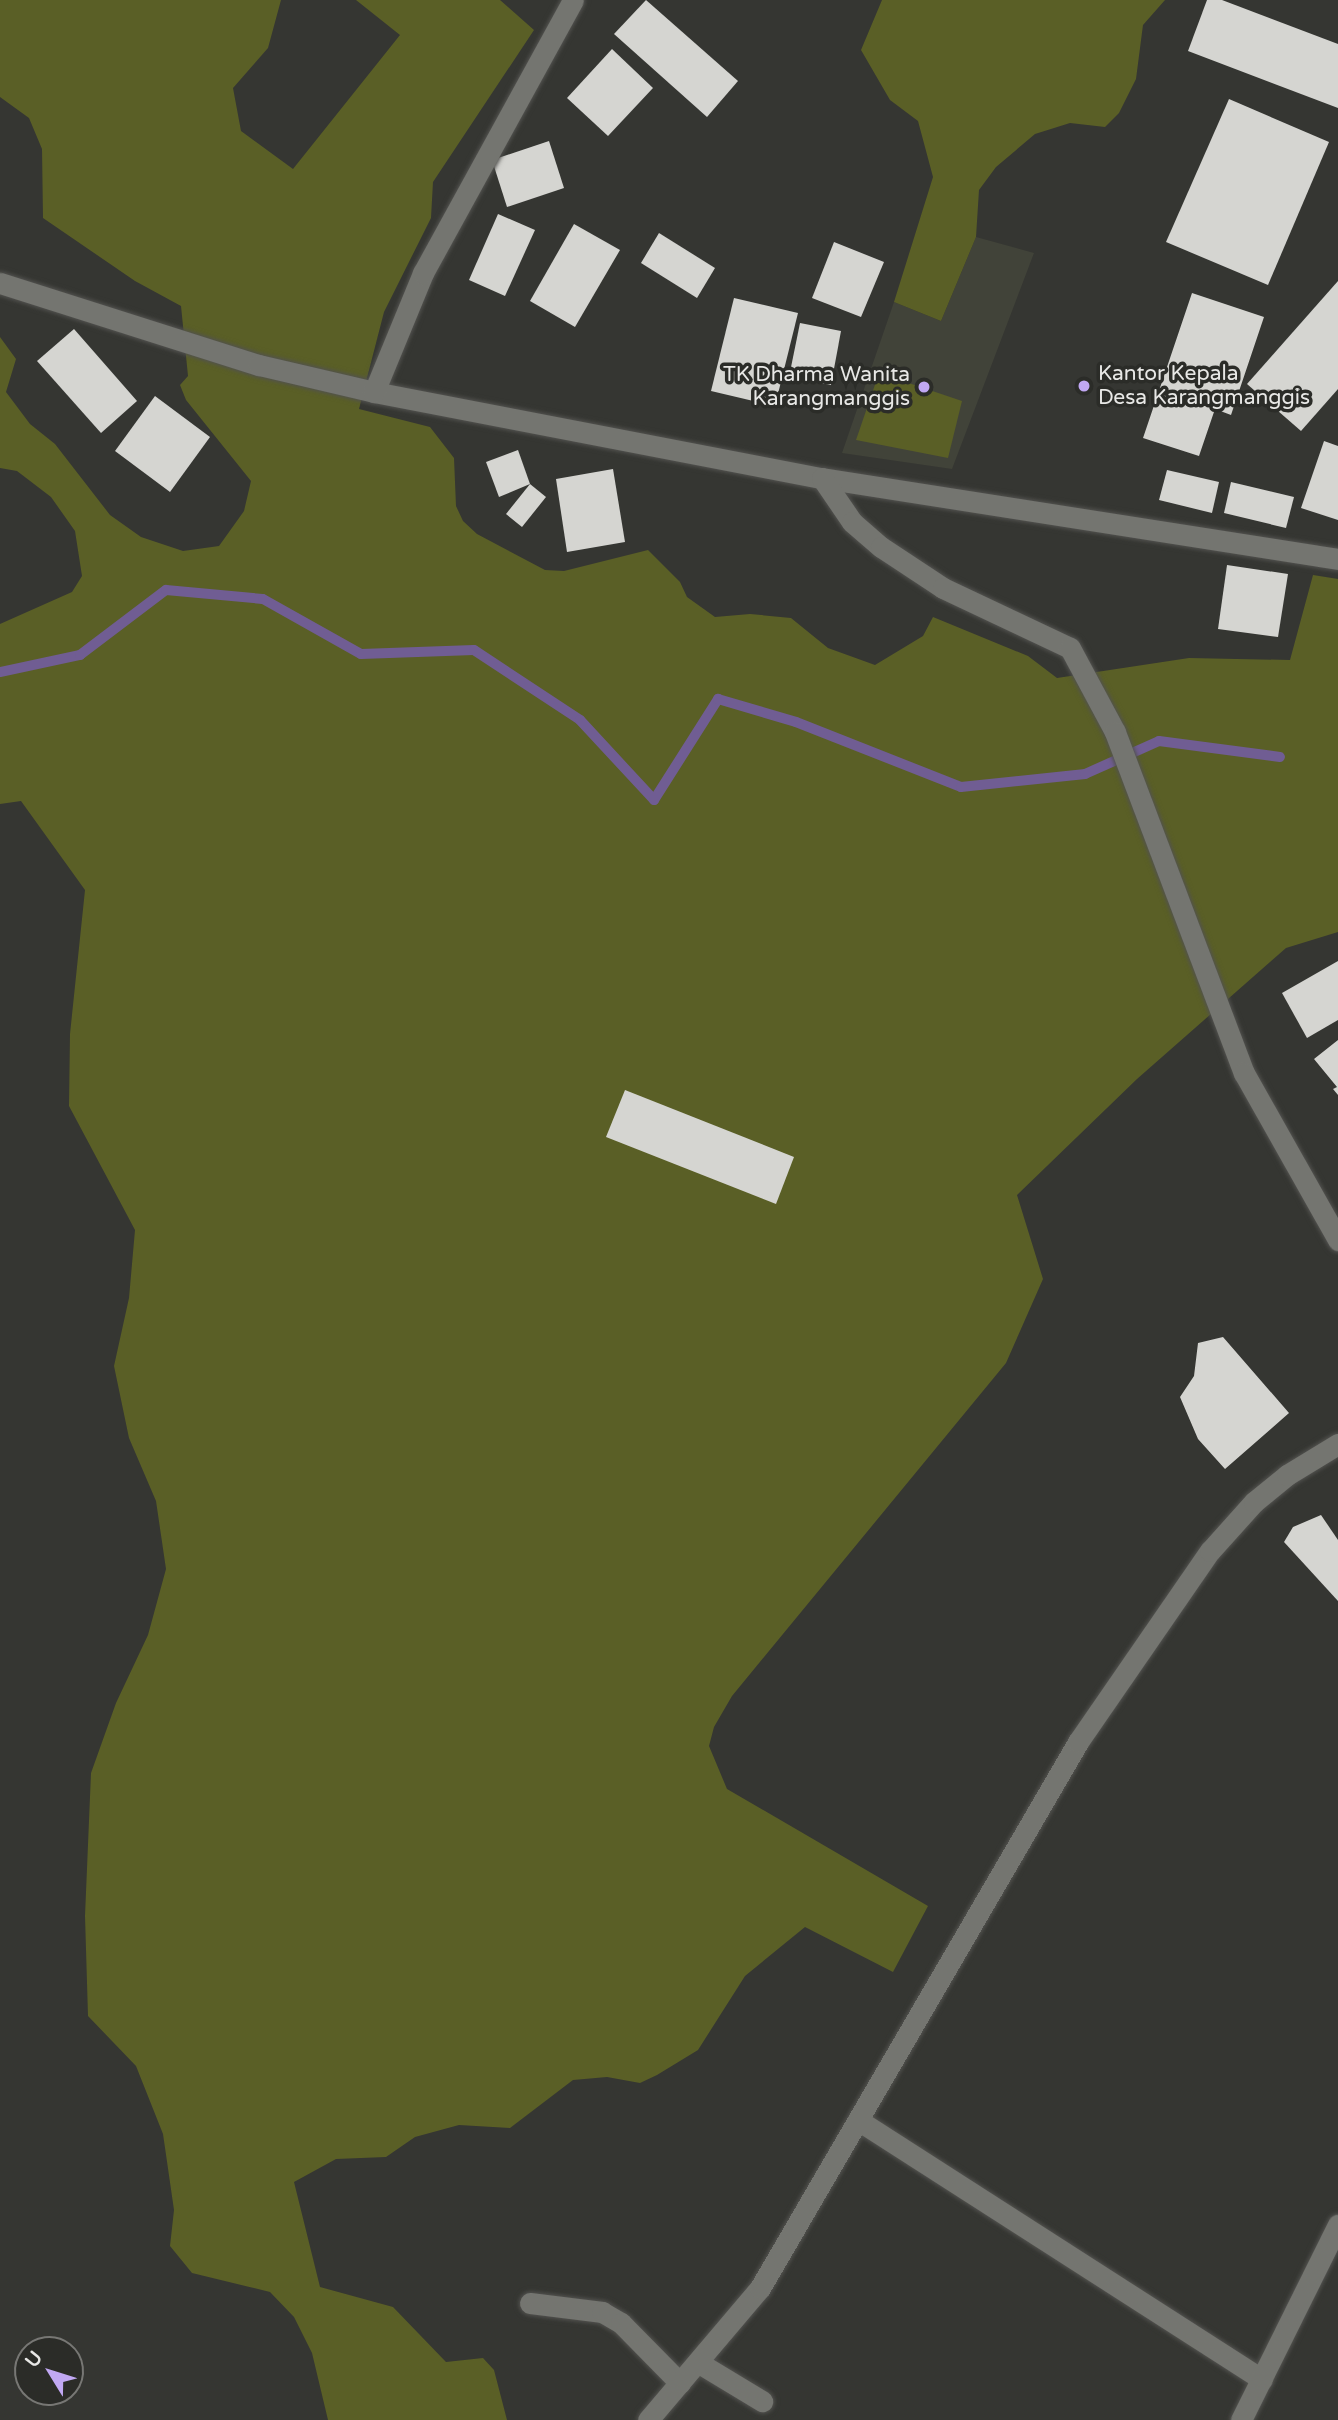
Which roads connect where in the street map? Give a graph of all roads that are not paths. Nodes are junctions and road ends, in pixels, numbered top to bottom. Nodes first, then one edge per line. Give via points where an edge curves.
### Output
1 (573, 0) edge
2 (0, 283) edge
3 (374, 392) junction
4 (822, 478) junction
5 (1338, 559) edge
6 (1338, 1240) edge
7 (1338, 1444) edge
8 (858, 2120) junction
9 (1338, 2225) edge
10 (530, 2303) dead end
11 (699, 2362) junction
12 (1262, 2379) junction
13 (680, 2383) junction
14 (762, 2401) dead end
15 (648, 2420) edge
16 (1241, 2420) edge

1 - 3 street via 423,273
2 - 3 street via 259,365
3 - 4 street
4 - 5 street
4 - 6 street via 852,522 881,547 943,588 1070,648 1115,732 1244,1073
7 - 8 street via 1254,1502 1210,1551 1078,1742
8 - 11 street via 760,2288
8 - 12 street
9 - 12 street
10 - 13 street via 602,2312 621,2323
11 - 13 street
11 - 14 street
12 - 16 street
13 - 15 street

